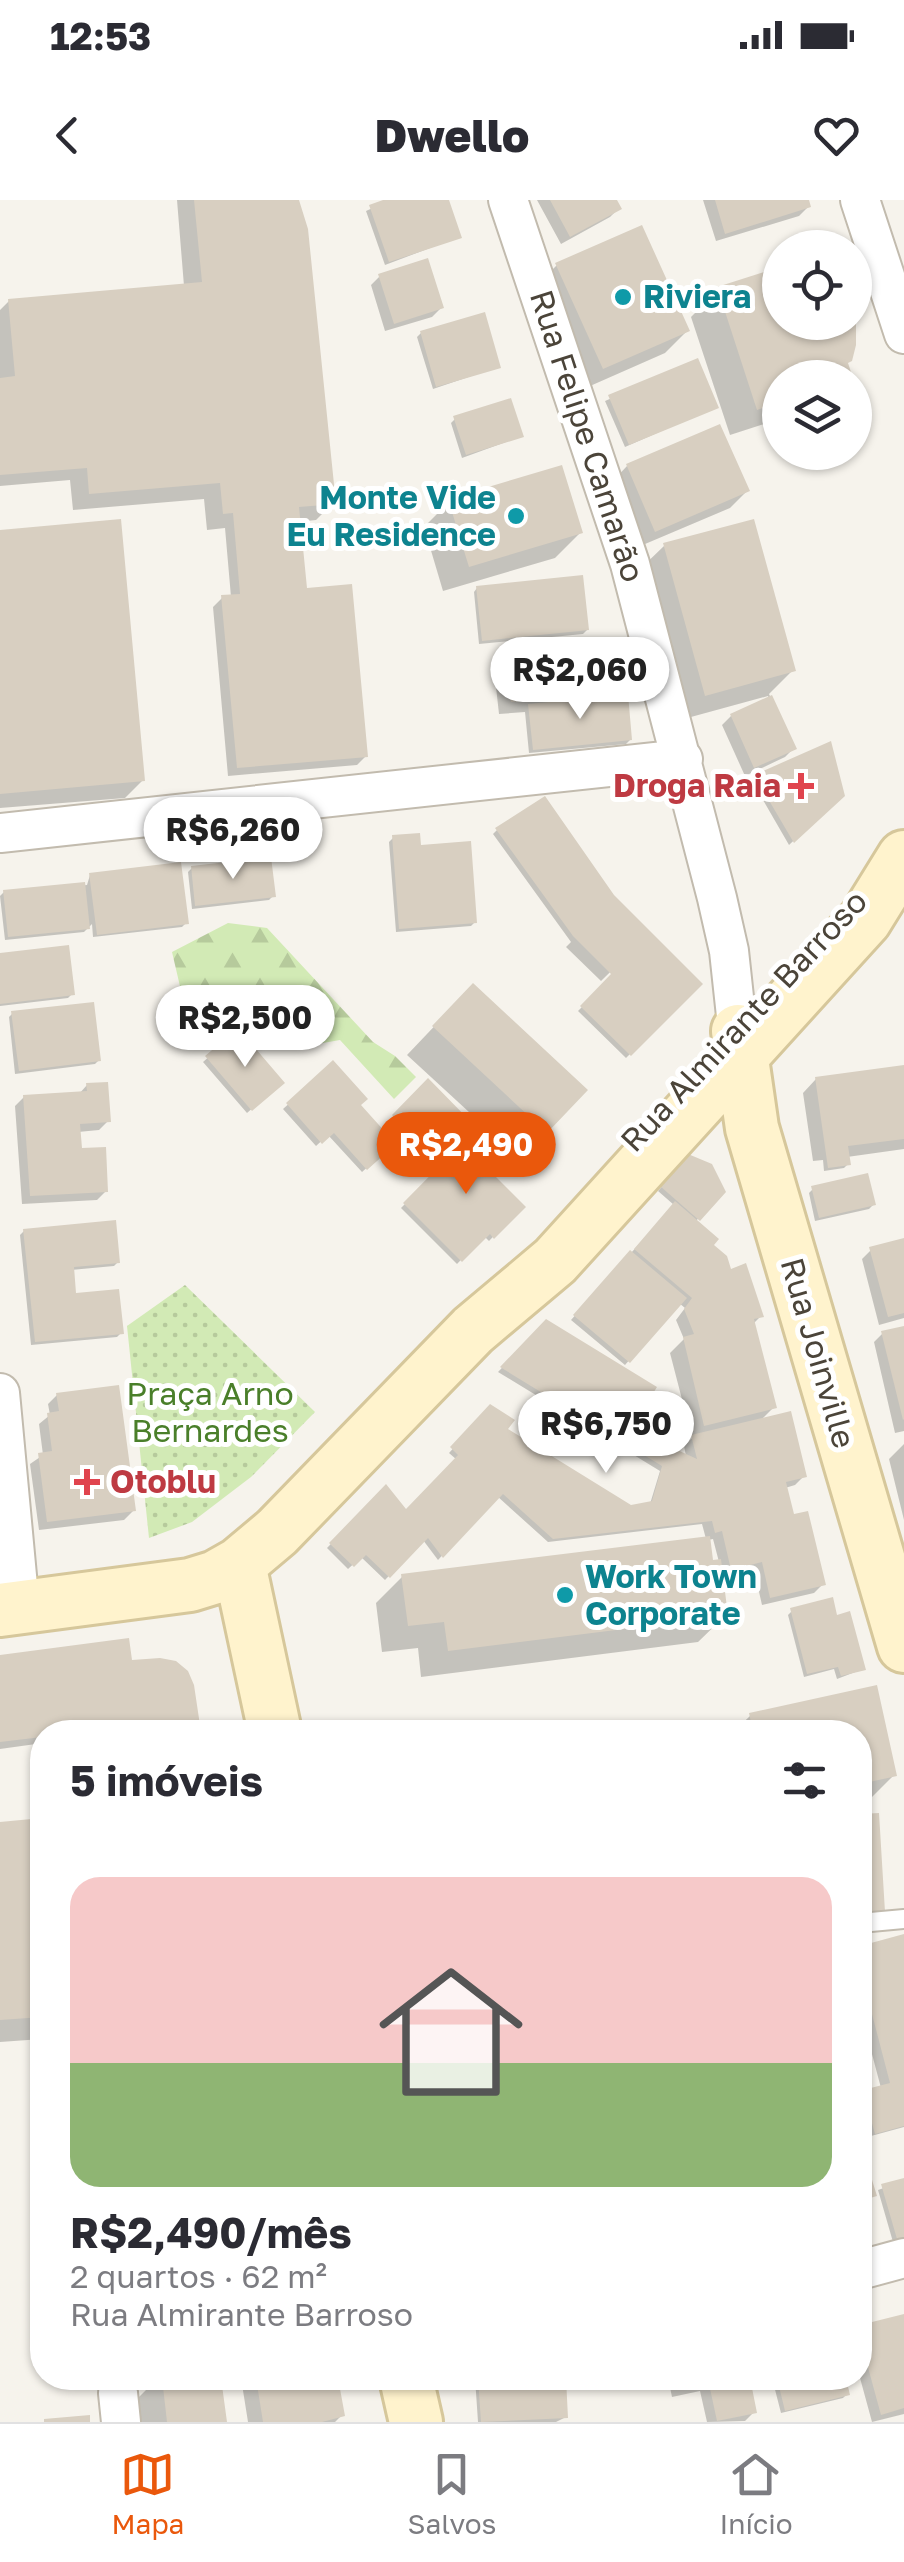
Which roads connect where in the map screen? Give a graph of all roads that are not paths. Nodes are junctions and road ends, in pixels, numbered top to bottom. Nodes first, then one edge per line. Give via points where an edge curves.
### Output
1 (508, 200) edge
2 (860, 200) edge
3 (904, 334) edge
4 (683, 758) junction
5 (0, 833) edge
6 (904, 855) edge
7 (739, 1041) junction
8 (0, 1393) edge
9 (239, 1564) junction
10 (10, 1609) edge
11 (904, 1646) edge
12 (272, 1720) edge
13 (904, 1919) edge
14 (872, 1921) edge
15 (904, 2258) edge
16 (872, 2267) edge
17 (409, 2390) edge
18 (416, 2422) edge

1 - 4 street, Rua Felipe Camarão via 630,564
2 - 3 street
4 - 5 street
4 - 7 street, Rua Felipe Camarão via 729,951
6 - 7 main road, Rua Almirante Barroso via 865,920
7 - 9 main road, Rua Almirante Barroso via 554,1261 473,1330
7 - 11 main road, Rua Joinville via 752,1128
8 - 10 street
9 - 10 main road, Rua Almirante Barroso via 190,1584
9 - 12 main road
13 - 14 lane
15 - 16 street
17 - 18 main road

